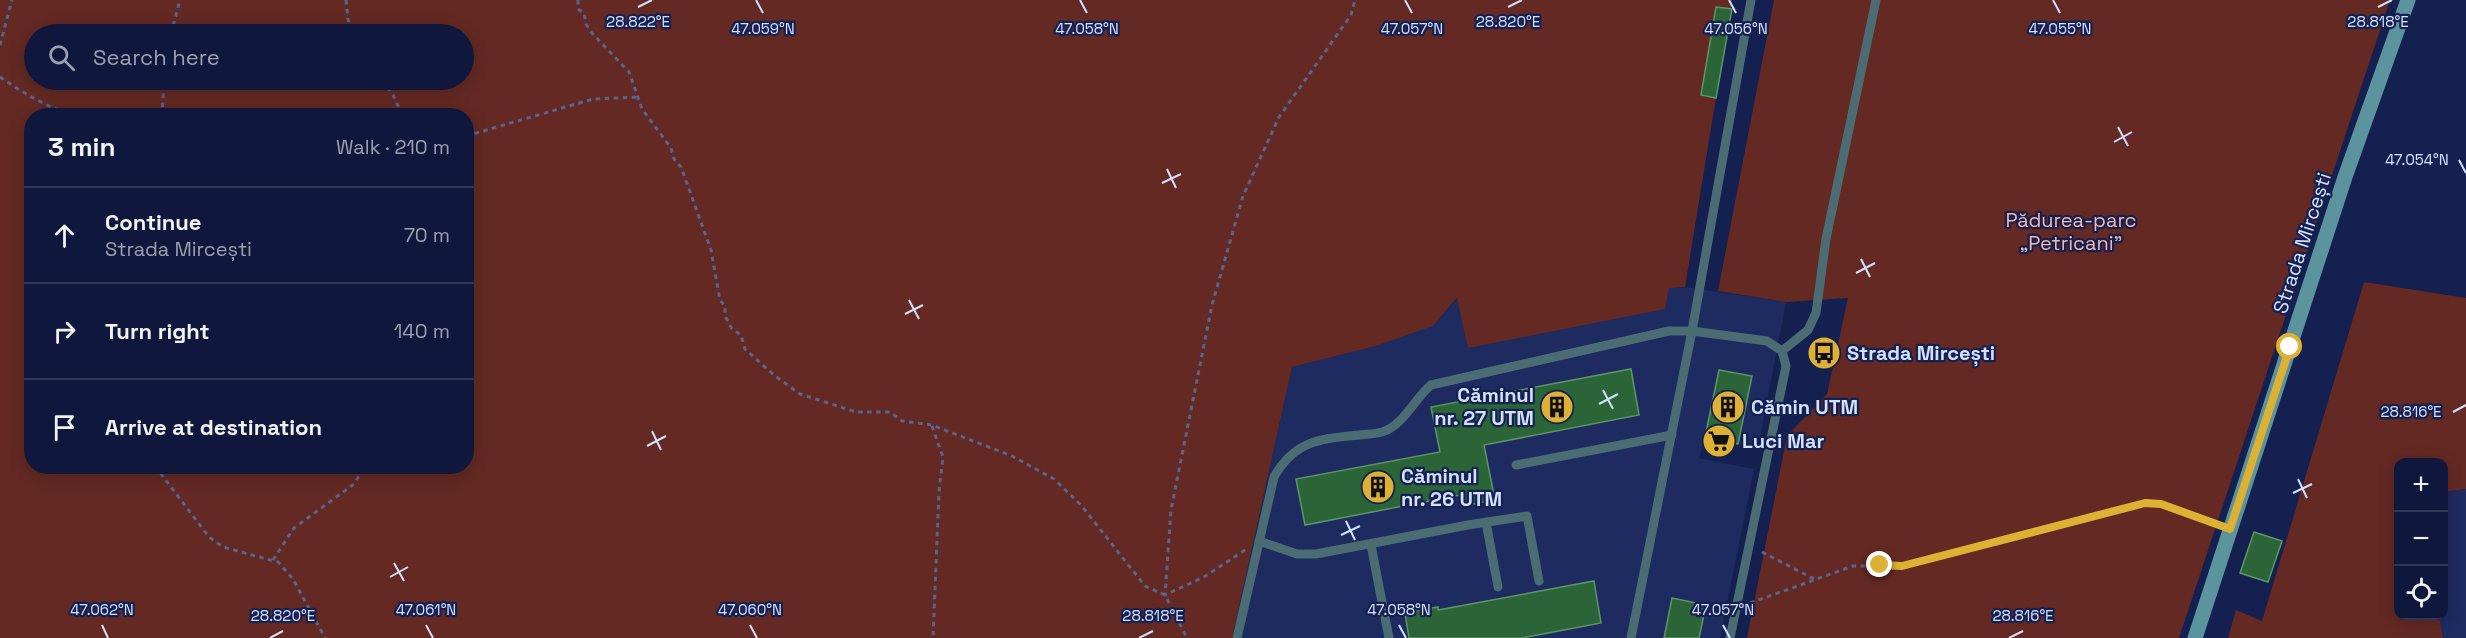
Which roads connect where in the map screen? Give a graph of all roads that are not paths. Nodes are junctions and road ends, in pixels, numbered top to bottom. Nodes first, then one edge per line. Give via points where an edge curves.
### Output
1 (1751, 0) edge
2 (1876, 0) edge
3 (2408, 0) edge
4 (1692, 331) junction
5 (1782, 351) junction
6 (1672, 435) junction
7 (1516, 465) dead end
8 (1486, 522) junction
9 (1259, 541) junction
10 (1371, 545) junction
11 (1539, 581) dead end
12 (1498, 587) dead end
13 (1237, 638) edge
14 (1389, 638) edge
15 (1631, 638) edge
16 (1730, 638) edge
17 (2195, 638) edge

1 - 4 lane
2 - 5 lane via 1826,239 1816,313 1808,330
3 - 17 main road, Strada Mircești via 2345,177
4 - 5 lane via 1767,341
4 - 6 lane
4 - 9 lane via 1669,331 1431,385 1397,424 1382,432 1322,439 1295,450 1274,477
5 - 16 lane via 1786,366
6 - 7 lane
6 - 15 lane
8 - 10 lane
8 - 11 lane via 1527,516
8 - 12 lane
9 - 10 lane via 1305,555
9 - 13 lane
10 - 14 lane

